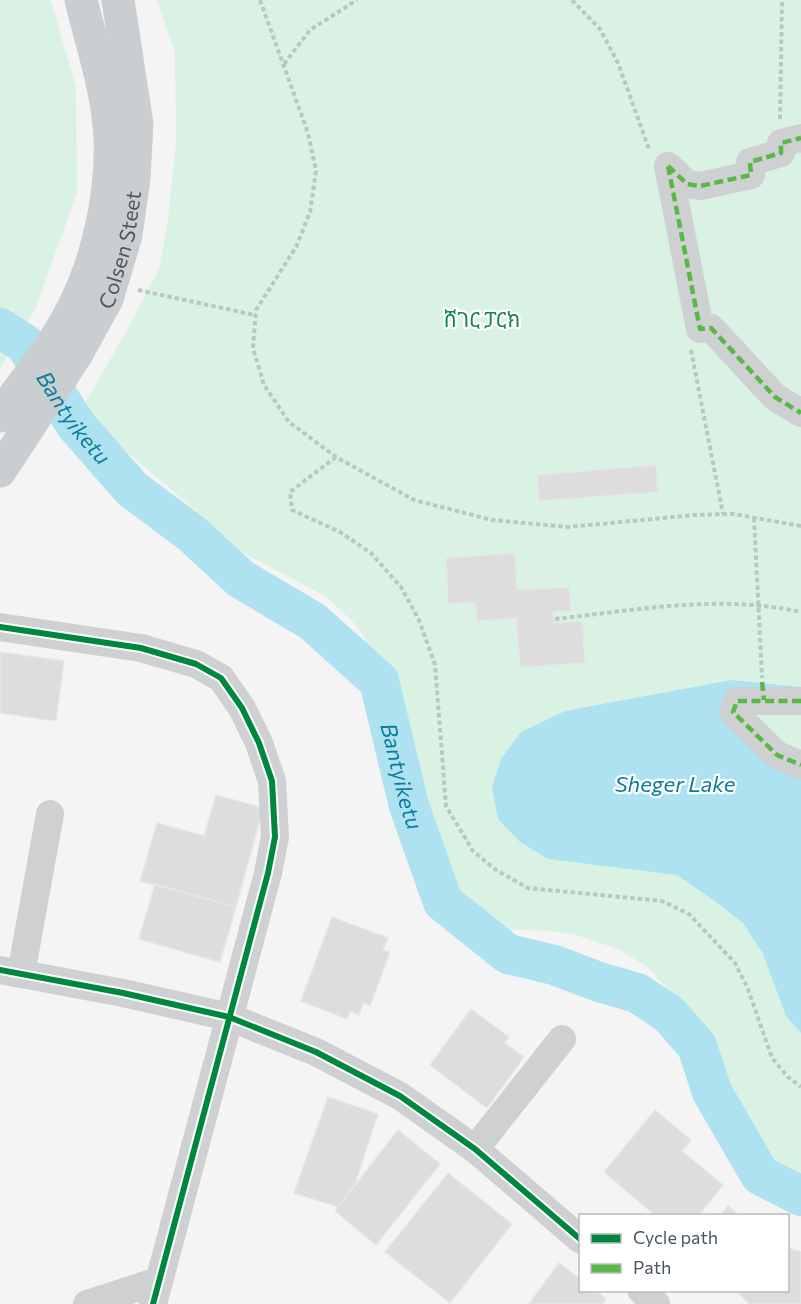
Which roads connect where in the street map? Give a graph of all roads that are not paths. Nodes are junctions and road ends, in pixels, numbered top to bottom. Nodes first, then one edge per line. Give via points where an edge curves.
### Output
1 (81, 0) edge
2 (118, 0) edge
3 (791, 141) edge
4 (66, 346) junction
5 (801, 414) edge
6 (0, 416) edge
7 (0, 471) edge
8 (0, 627) edge
9 (801, 700) edge
10 (801, 765) edge
11 (50, 814) dead end
12 (10, 972) edge
13 (229, 1017) junction
14 (562, 1039) dead end
15 (475, 1149) junction
16 (579, 1238) edge
17 (155, 1292) edge
18 (643, 1292) edge
19 (87, 1304) edge
20 (656, 1304) edge

1 - 4 main road via 103,86 110,137 109,178 101,231 72,310
2 - 4 main road, Colsen Steet via 137,124 126,235 107,299
3 - 5 street via 781,153 750,162 751,175 700,186 687,184 668,166 700,329 711,328 775,397
4 - 6 main road
4 - 7 main road, Colsen Steet
8 - 13 street via 141,648 196,664 222,678 242,708 260,743 272,781 275,837
9 - 10 street via 737,701 733,712 777,755
11 - 12 street
12 - 13 street
13 - 15 street via 365,1076
13 - 17 street
14 - 15 street
15 - 16 street
17 - 19 street
18 - 20 street

